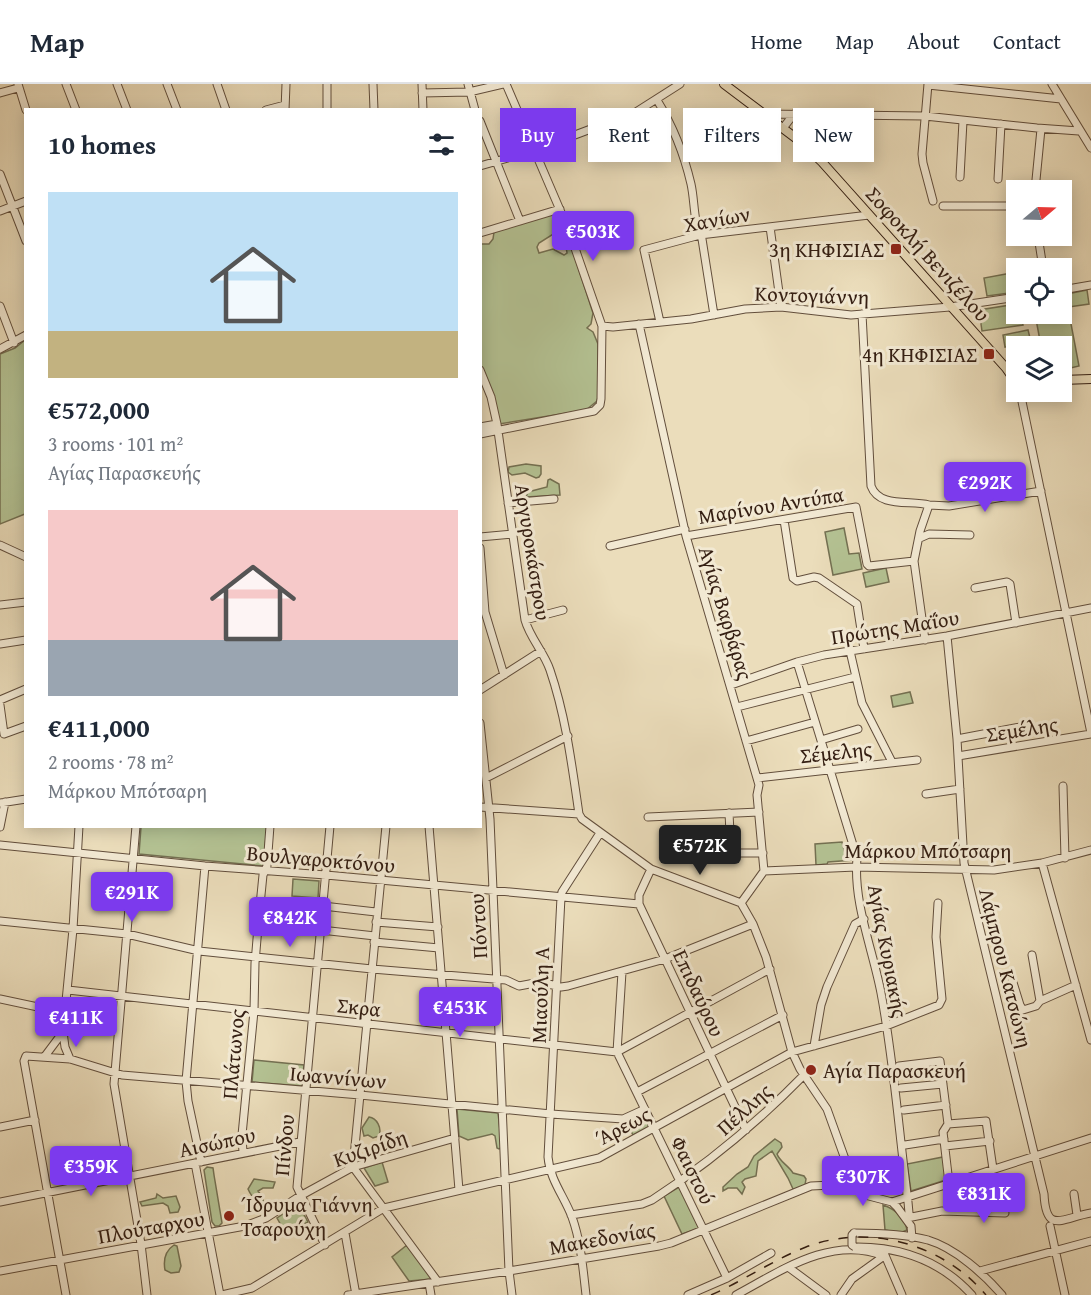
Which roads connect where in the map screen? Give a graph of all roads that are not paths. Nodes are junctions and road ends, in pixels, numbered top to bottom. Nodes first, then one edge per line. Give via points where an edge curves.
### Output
1 (66, 84) edge
2 (117, 84) edge
3 (167, 84) edge
4 (217, 84) edge
5 (286, 84) edge
6 (327, 84) edge
7 (373, 84) edge
8 (422, 84) edge
9 (505, 84) edge
10 (680, 84) edge
11 (724, 84) edge
12 (1052, 84) edge
13 (928, 85) edge
14 (18, 86) edge
15 (469, 88) edge
16 (0, 93) edge
17 (422, 93) junction
18 (1061, 99) junction
19 (657, 100) junction
20 (285, 107) edge
21 (25, 108) edge
22 (75, 108) edge
23 (126, 108) edge
24 (176, 108) edge
25 (225, 108) edge
26 (327, 108) edge
27 (374, 108) edge
28 (423, 108) edge
29 (474, 108) edge
30 (516, 108) edge
31 (757, 108) edge
32 (793, 115) edge
33 (874, 115) edge
34 (925, 116) junction
35 (963, 121) junction
36 (1001, 124) junction
37 (482, 127) edge
38 (783, 128) joint
39 (1041, 129) junction
40 (1079, 131) junction
41 (576, 135) edge
42 (1091, 148) edge
43 (500, 160) edge
44 (495, 162) junction
45 (540, 162) edge
46 (482, 165) edge
47 (0, 174) edge
48 (960, 177) dead end
49 (998, 179) dead end
50 (1036, 180) edge
51 (933, 201) dead end
52 (24, 202) edge
53 (12, 206) junction
54 (943, 206) dead end
55 (1006, 206) edge
56 (560, 209) junction
57 (0, 211) edge
58 (869, 215) junction
59 (520, 221) junction
60 (770, 227) junction
61 (482, 231) edge
62 (700, 235) junction
63 (24, 236) edge
64 (1091, 285) edge
65 (1072, 288) edge
66 (1006, 299) edge
67 (0, 306) edge
68 (950, 307) junction
69 (781, 308) junction
70 (862, 314) junction
71 (714, 315) junction
72 (660, 322) junction
73 (639, 324) junction
74 (602, 326) junction
75 (24, 336) edge
76 (14, 343) junction
77 (0, 349) edge
78 (1006, 368) edge
79 (482, 375) edge
80 (1091, 379) edge
81 (1072, 380) edge
82 (1022, 402) edge
83 (482, 427) edge
84 (497, 427) junction
85 (482, 433) edge
86 (1041, 491) junction
87 (554, 499) dead end
88 (508, 503) junction
89 (929, 505) junction
90 (784, 520) junction
91 (686, 532) junction
92 (512, 534) junction
93 (970, 535) dead end
94 (482, 537) edge
95 (920, 538) junction
96 (0, 545) edge
97 (610, 546) dead end
98 (24, 556) edge
99 (914, 561) junction
100 (482, 574) edge
101 (975, 588) dead end
102 (24, 602) edge
103 (0, 605) edge
104 (1091, 608) edge
105 (563, 610) dead end
106 (1067, 614) junction
107 (525, 620) junction
108 (1016, 623) junction
109 (947, 636) junction
110 (24, 640) edge
111 (925, 640) junction
112 (0, 644) edge
113 (864, 649) junction
114 (541, 651) junction
115 (850, 651) junction
116 (797, 662) junction
117 (504, 675) junction
118 (855, 676) junction
119 (731, 685) junction
120 (482, 689) edge
121 (806, 689) junction
122 (24, 690) edge
123 (0, 700) edge
124 (0, 705) edge
125 (737, 707) junction
126 (815, 722) junction
127 (1025, 726) dead end
128 (24, 727) edge
129 (858, 729) dead end
130 (1091, 734) edge
131 (568, 736) junction
132 (957, 739) junction
133 (821, 740) junction
134 (482, 741) edge
135 (746, 741) junction
136 (958, 756) junction
137 (917, 760) dead end
138 (892, 762) junction
139 (830, 769) junction
140 (486, 778) junction
141 (758, 778) junction
142 (1063, 786) dead end
143 (960, 789) junction
144 (926, 794) dead end
145 (24, 799) edge
146 (3, 803) edge
147 (482, 807) edge
148 (489, 808) junction
149 (759, 812) junction
150 (729, 813) junction
151 (579, 814) junction
152 (648, 817) dead end
153 (0, 828) edge
154 (80, 828) edge
155 (136, 828) edge
156 (270, 828) edge
157 (330, 828) edge
158 (386, 828) edge
159 (429, 828) edge
160 (600, 832) junction
161 (0, 845) edge
162 (1091, 850) edge
163 (77, 853) junction
164 (763, 853) junction
165 (1065, 858) junction
166 (133, 859) junction
167 (1042, 863) junction
168 (205, 866) junction
169 (856, 867) junction
170 (651, 868) junction
171 (966, 870) junction
172 (265, 871) junction
173 (764, 871) junction
174 (326, 875) junction
175 (379, 881) junction
176 (434, 886) junction
177 (493, 891) junction
178 (561, 897) junction
179 (741, 903) junction
180 (938, 903) dead end
181 (639, 904) junction
182 (323, 906) junction
183 (376, 912) junction
184 (864, 919) junction
185 (0, 921) edge
186 (376, 922) junction
187 (753, 924) junction
188 (438, 927) junction
189 (73, 929) junction
190 (321, 930) junction
191 (127, 934) junction
192 (375, 939) junction
193 (439, 948) junction
194 (199, 951) junction
195 (1032, 955) dead end
196 (255, 957) junction
197 (665, 959) junction
198 (318, 963) junction
199 (372, 969) junction
200 (770, 969) junction
201 (622, 972) junction
202 (442, 974) junction
203 (1011, 976) dead end
204 (497, 980) junction
205 (1076, 985) junction
206 (555, 986) junction
207 (68, 990) junction
208 (122, 997) junction
209 (0, 999) edge
210 (1040, 1001) junction
211 (195, 1005) junction
212 (254, 1011) junction
213 (66, 1013) junction
214 (690, 1013) junction
215 (783, 1015) junction
216 (312, 1018) junction
217 (366, 1024) junction
218 (886, 1026) junction
219 (63, 1032) junction
220 (447, 1033) junction
221 (500, 1039) junction
222 (1091, 1040) edge
223 (554, 1045) junction
224 (814, 1046) junction
225 (617, 1052) junction
226 (792, 1053) junction
227 (710, 1054) junction
228 (45, 1056) junction
229 (70, 1059) junction
230 (899, 1066) dead end
231 (115, 1074) junction
232 (804, 1075) junction
233 (186, 1081) junction
234 (943, 1084) junction
235 (247, 1086) junction
236 (901, 1088) dead end
237 (727, 1089) junction
238 (306, 1091) junction
239 (637, 1092) junction
240 (360, 1095) junction
241 (452, 1104) junction
242 (946, 1105) junction
243 (502, 1109) junction
244 (645, 1109) junction
245 (904, 1110) dead end
246 (551, 1114) junction
247 (35, 1120) junction
248 (948, 1124) junction
249 (0, 1127) edge
250 (654, 1128) junction
251 (746, 1130) junction
252 (1091, 1137) edge
253 (455, 1138) junction
254 (990, 1141) junction
255 (300, 1142) junction
256 (945, 1142) junction
257 (905, 1145) dead end
258 (243, 1153) junction
259 (1035, 1156) junction
260 (198, 1162) junction
261 (353, 1167) junction
262 (993, 1169) junction
263 (549, 1170) junction
264 (129, 1178) junction
265 (505, 1180) junction
266 (681, 1182) junction
267 (949, 1183) junction
268 (854, 1184) junction
269 (459, 1190) junction
270 (48, 1193) junction
271 (1074, 1194) dead end
272 (300, 1196) junction
273 (908, 1197) junction
274 (0, 1202) edge
275 (892, 1202) junction
276 (384, 1208) junction
277 (1005, 1213) dead end
278 (1091, 1213) edge
279 (571, 1215) junction
280 (1077, 1215) junction
281 (907, 1218) junction
282 (1051, 1223) junction
283 (704, 1229) junction
284 (345, 1233) junction
285 (209, 1234) junction
286 (912, 1238) junction
287 (1091, 1240) edge
288 (141, 1244) junction
289 (325, 1245) junction
290 (884, 1248) junction
291 (1055, 1251) junction
292 (771, 1254) dead end
293 (884, 1256) junction
294 (581, 1259) junction
295 (60, 1260) junction
296 (788, 1267) junction
297 (0, 1271) edge
298 (509, 1271) junction
299 (980, 1271) junction
300 (727, 1278) junction
301 (438, 1282) junction
302 (429, 1283) junction
303 (252, 1288) junction
304 (66, 1295) edge
305 (147, 1295) edge
306 (221, 1295) edge
307 (256, 1295) edge
308 (353, 1295) edge
309 (431, 1295) edge
310 (512, 1295) edge
311 (586, 1295) edge
312 (688, 1295) edge
313 (736, 1295) edge
314 (826, 1295) edge
315 (841, 1295) edge
316 (902, 1295) edge
317 (972, 1295) edge
318 (1002, 1295) edge
319 (1065, 1295) edge

1 - 22 street
2 - 23 street
3 - 24 street
4 - 25 street
5 - 20 street
6 - 26 street
7 - 27 street
8 - 17 street
9 - 15 street
9 - 30 street
10 - 19 street
11 - 31 main road, Σοφοκλή Βενιζέλου
12 - 18 street
13 - 18 street
13 - 34 street
14 - 16 street
14 - 21 street
15 - 17 street
15 - 29 street
17 - 28 street
18 - 40 street
19 - 41 street
19 - 62 street via 685,163
32 - 38 street
33 - 34 street
34 - 35 street
34 - 51 street via 922,163
35 - 36 street
35 - 48 street
36 - 39 street
36 - 49 street
37 - 44 street
38 - 58 main road, Σοφοκλή Βενιζέλου via 814,153
39 - 40 street
39 - 50 street
40 - 42 street
43 - 44 street
44 - 46 street
44 - 59 street
45 - 56 street
47 - 53 street
52 - 53 street
53 - 57 street
53 - 63 street
54 - 55 street
56 - 59 street
56 - 74 street
58 - 60 street, Χανίων
58 - 68 main road, Σοφοκλή Βενιζέλου
59 - 61 street
60 - 62 street, Χανίων
60 - 69 street
62 - 71 street
62 - 72 street, Χανίων via 644,250
64 - 65 street
66 - 68 street, Κοντογιάννη
67 - 76 street
68 - 70 street, Κοντογιάννη
68 - 78 main road, Σοφοκλή Βενιζέλου
69 - 70 street, Κοντογιάννη
69 - 71 street, Κοντογιάννη
70 - 89 street via 871,486 875,495 885,500
71 - 72 street, Κοντογιάννη
72 - 73 street, Κοντογιάννη
73 - 74 street, Κοντογιάννη
73 - 91 street, Αγίας Βαρβάρας
74 - 84 street via 602,385 600,405 594,411
75 - 76 street
76 - 77 street
79 - 84 street, Αργυροκάστρου
80 - 81 main road
82 - 86 street
83 - 84 street
84 - 85 street
84 - 88 street, Αργυροκάστρου
86 - 89 street via 949,506
86 - 106 street
87 - 88 street
88 - 92 street, Αργυροκάστρου
89 - 95 street
90 - 91 street, Μαρίνου Αντύπα
90 - 99 street, Μαρίνου Αντύπα via 856,507 869,566
90 - 113 street via 793,578 819,578 857,604
91 - 97 street, Μαρίνου Αντύπα
91 - 119 street, Αγίας Βαρβάρας
92 - 94 street
92 - 107 street, Αργυροκάστρου
93 - 95 street via 930,534
95 - 99 street
96 - 98 street
99 - 111 street
100 - 117 street via 485,612
101 - 108 street via 1010,584
102 - 103 street
104 - 106 street, Πρώτης Μαΐου
105 - 107 street
106 - 108 street, Πρώτης Μαΐου
106 - 130 street
107 - 114 street, Αργυροκάστρου
108 - 109 street, Πρώτης Μαΐου
109 - 111 street, Πρώτης Μαΐου
109 - 132 street, Λάμπρου Κατσώνη
110 - 112 street
111 - 113 street, Πρώτης Μαΐου
113 - 115 street, Πρώτης Μαΐου
114 - 117 street
114 - 131 street, Αργυροκάστρου via 551,672
115 - 116 street, Πρώτης Μαΐου
115 - 118 street
116 - 119 street, Πρώτης Μαΐου
116 - 121 street, Αγίας Κυριακής
117 - 120 street
118 - 121 street
118 - 138 street via 862,703
119 - 125 street, Αγίας Βαρβάρας
121 - 125 street
121 - 126 street, Αγίας Κυριακής
122 - 123 street
124 - 128 street via 4,734
125 - 135 street, Αγίας Βαρβάρας
126 - 133 street, Αγίας Κυριακής
126 - 135 street
127 - 132 street
129 - 133 street
130 - 136 street, Σεμέλης
131 - 140 street
131 - 151 street, Αργυροκάστρου
132 - 136 street, Λάμπρου Κατσώνη
133 - 139 street, Αγίας Κυριακής
134 - 140 street, Πόντου
135 - 141 street, Αγίας Βαρβάρας
136 - 143 street, Λάμπρου Κατσώνη
137 - 138 street, Σέμελης
138 - 139 street, Σέμελης
139 - 141 street, Σέμελης
139 - 169 street, Αγίας Κυριακής via 857,858
140 - 148 street, Πόντου
141 - 149 street, Αγίας Βαρβάρας
142 - 165 street
143 - 144 street
143 - 171 street, Λάμπρου Κατσώνη
145 - 146 street
146 - 153 street
147 - 148 street
148 - 151 street
148 - 177 street, Πόντου
149 - 150 street
149 - 164 street, Αγίας Βαρβάρας
150 - 152 street
150 - 164 street via 731,853
151 - 160 street
154 - 163 street
155 - 166 street
156 - 172 street
157 - 174 street, Πίνδου
158 - 175 street
159 - 176 street
160 - 170 street
160 - 178 street, Μιαούλη Α
161 - 163 street, Βουλγαροκτόνου
162 - 165 street, Μάρκου Μπότσαρη
163 - 166 street, Βουλγαροκτόνου
163 - 189 street
164 - 173 street, Αγίας Βαρβάρας
165 - 167 street, Μάρκου Μπότσαρη
166 - 168 street, Βουλγαροκτόνου
166 - 191 street
167 - 171 street, Μάρκου Μπότσαρη
167 - 205 street
168 - 172 street, Βουλγαροκτόνου
168 - 194 street
169 - 171 street, Μάρκου Μπότσαρη
169 - 173 street, Μάρκου Μπότσαρη
169 - 184 street, Αγίας Κυριακής
170 - 179 street
170 - 181 street
171 - 259 street, Λάμπρου Κατσώνη
172 - 174 street, Βουλγαροκτόνου
172 - 196 street, Πλάτωνος
173 - 179 street
174 - 175 street, Βουλγαροκτόνου
174 - 182 street, Πίνδου
175 - 176 street, Βουλγαροκτόνου
175 - 183 street
176 - 177 street, Βουλγαροκτόνου
176 - 188 street
177 - 178 street, Βουλγαροκτόνου
177 - 204 street, Πόντου
178 - 181 street, Βουλγαροκτόνου
178 - 206 street, Μιαούλη Α
179 - 187 street
180 - 218 street, Άρεως via 936,937 942,999 939,1005
181 - 197 street, Επιδαύρου
182 - 183 street
182 - 190 street, Πίνδου
183 - 186 street
184 - 218 street, Αγίας Κυριακής
184 - 224 street via 855,924 827,987
185 - 189 street
186 - 188 street
186 - 192 street
187 - 197 street
187 - 200 street
188 - 193 street
189 - 191 street
189 - 207 street
190 - 192 street
190 - 198 street, Πίνδου
191 - 194 street
191 - 208 street
192 - 193 street
192 - 199 street
193 - 202 street
194 - 196 street
194 - 211 street
195 - 210 street
196 - 198 street
196 - 212 street, Πλάτωνος
197 - 201 street
197 - 214 street, Επιδαύρου
198 - 199 street
198 - 216 street, Πίνδου
199 - 202 street
199 - 217 street
200 - 214 street
200 - 215 street
201 - 206 street
201 - 225 street
202 - 204 street
202 - 220 street
203 - 210 street via 1023,1010
204 - 206 street via 519,986 540,982
204 - 221 street, Πόντου
205 - 210 street
205 - 222 street
206 - 223 street, Μιαούλη Α
207 - 208 street, Σκρα
207 - 213 street
208 - 211 street, Σκρα
208 - 231 street
209 - 213 street
211 - 212 street, Σκρα
211 - 233 street
212 - 216 street, Σκρα
212 - 235 street, Πλάτωνος
213 - 219 street
214 - 225 street
214 - 227 street, Επιδαύρου
215 - 226 street
215 - 227 street
216 - 217 street, Σκρα
216 - 238 street, Πίνδου
217 - 220 street, Σκρα
217 - 240 street
218 - 224 street, Άρεως
218 - 273 street, Αγίας Κυριακής
219 - 228 street
219 - 229 street
220 - 221 street, Σκρα
220 - 241 street
221 - 223 street, Σκρα
221 - 243 street, Πόντου
223 - 225 street, Σκρα
223 - 246 street, Μιαούλη Α
224 - 226 street, Άρεως
225 - 239 street, Φαιστού
226 - 232 street
226 - 237 street, Άρεως
227 - 237 street, Επιδαύρου
227 - 239 street
228 - 229 street, Ιωαννίνων
228 - 247 street, Ιωαννίνων via 29,1056 24,1061
229 - 231 street, Ιωαννίνων
230 - 234 street via 940,1061
231 - 233 street, Ιωαννίνων
231 - 264 street
232 - 251 street, Πέλλης
232 - 268 street via 827,1109
233 - 235 street, Ιωαννίνων
233 - 260 street
234 - 236 street
234 - 242 street
235 - 238 street, Ιωαννίνων
235 - 258 street, Πλάτωνος
237 - 250 street, Άρεως
237 - 251 street, Επιδαύρου
238 - 240 street, Ιωαννίνων
238 - 255 street, Πίνδου
239 - 244 street, Φαιστού
240 - 241 street, Ιωαννίνων
240 - 261 street
241 - 243 street, Ιωαννίνων
241 - 253 street
242 - 245 street
242 - 248 street
243 - 246 street, Ιωαννίνων
243 - 265 street, Πόντου
244 - 246 street, Ιωαννίνων via 623,1119
244 - 250 street, Φαιστού
246 - 263 street, Μιαούλη Α
247 - 249 street
247 - 270 street
248 - 254 street via 986,1121
248 - 256 street via 944,1129
250 - 263 street, Άρεως via 598,1158
250 - 266 street, Φαιστού
251 - 266 street, Πέλλης
252 - 259 street
253 - 261 street, Κυζιρίδη
253 - 269 street
254 - 256 street
254 - 262 street
255 - 258 street, Αισώπου
255 - 272 street, Πίνδου
256 - 257 street
256 - 267 street
258 - 260 street, Αισώπου
259 - 262 street
259 - 282 street, Λάμπρου Κατσώνη via 1043,1205
260 - 264 street, Αισώπου
260 - 285 street
261 - 272 street, Κυζιρίδη
261 - 276 street
262 - 267 street
263 - 265 street, Άρεως
263 - 279 street
264 - 270 street, Αισώπου
264 - 288 street
265 - 269 street, Άρεως
265 - 298 street, Πόντου
266 - 279 street, Πέλλης via 642,1204
266 - 283 street, Φαιστού
267 - 273 street
268 - 275 street via 865,1194
268 - 283 street, Μακεδονίας via 811,1186
269 - 276 street, Άρεως
270 - 274 street, Αισώπου
270 - 295 street
271 - 280 street
272 - 285 street, Πλούταρχου via 266,1218
272 - 289 street, Πίνδου
273 - 275 street
273 - 281 street, Αγίας Κυριακής
275 - 281 street
276 - 284 street, Άρεως
276 - 301 street
277 - 281 street via 964,1210
278 - 280 street
279 - 294 street
280 - 282 street
281 - 286 street
282 - 291 street, Λάμπρου Κατσώνη
283 - 294 street, Μακεδονίας via 671,1243
283 - 300 street, Φαιστού
284 - 289 street, Άρεως
284 - 308 street
285 - 288 street, Πλούταρχου
285 - 306 street
286 - 290 street, bridge via 852,1234 855,1247
286 - 299 street via 929,1240
287 - 291 street
288 - 295 street, Πλούταρχου
288 - 305 street
289 - 303 street, Άρεως
290 - 293 street
290 - 317 street via 927,1260
291 - 299 street
291 - 319 street, Λάμπρου Κατσώνη
292 - 300 street
293 - 296 street via 872,1252 824,1252
293 - 315 street via 852,1279
293 - 316 street
294 - 298 street, Μακεδονίας
294 - 311 street
295 - 297 street, Πλούταρχου
295 - 304 street
296 - 313 street
296 - 314 street
298 - 301 street, Μακεδονίας
298 - 310 street, Πόντου
299 - 318 street
300 - 312 street
301 - 302 street, Μακεδονίας
302 - 308 street, Μακεδονίας
302 - 309 street
303 - 306 street, Άρεως
303 - 307 street

